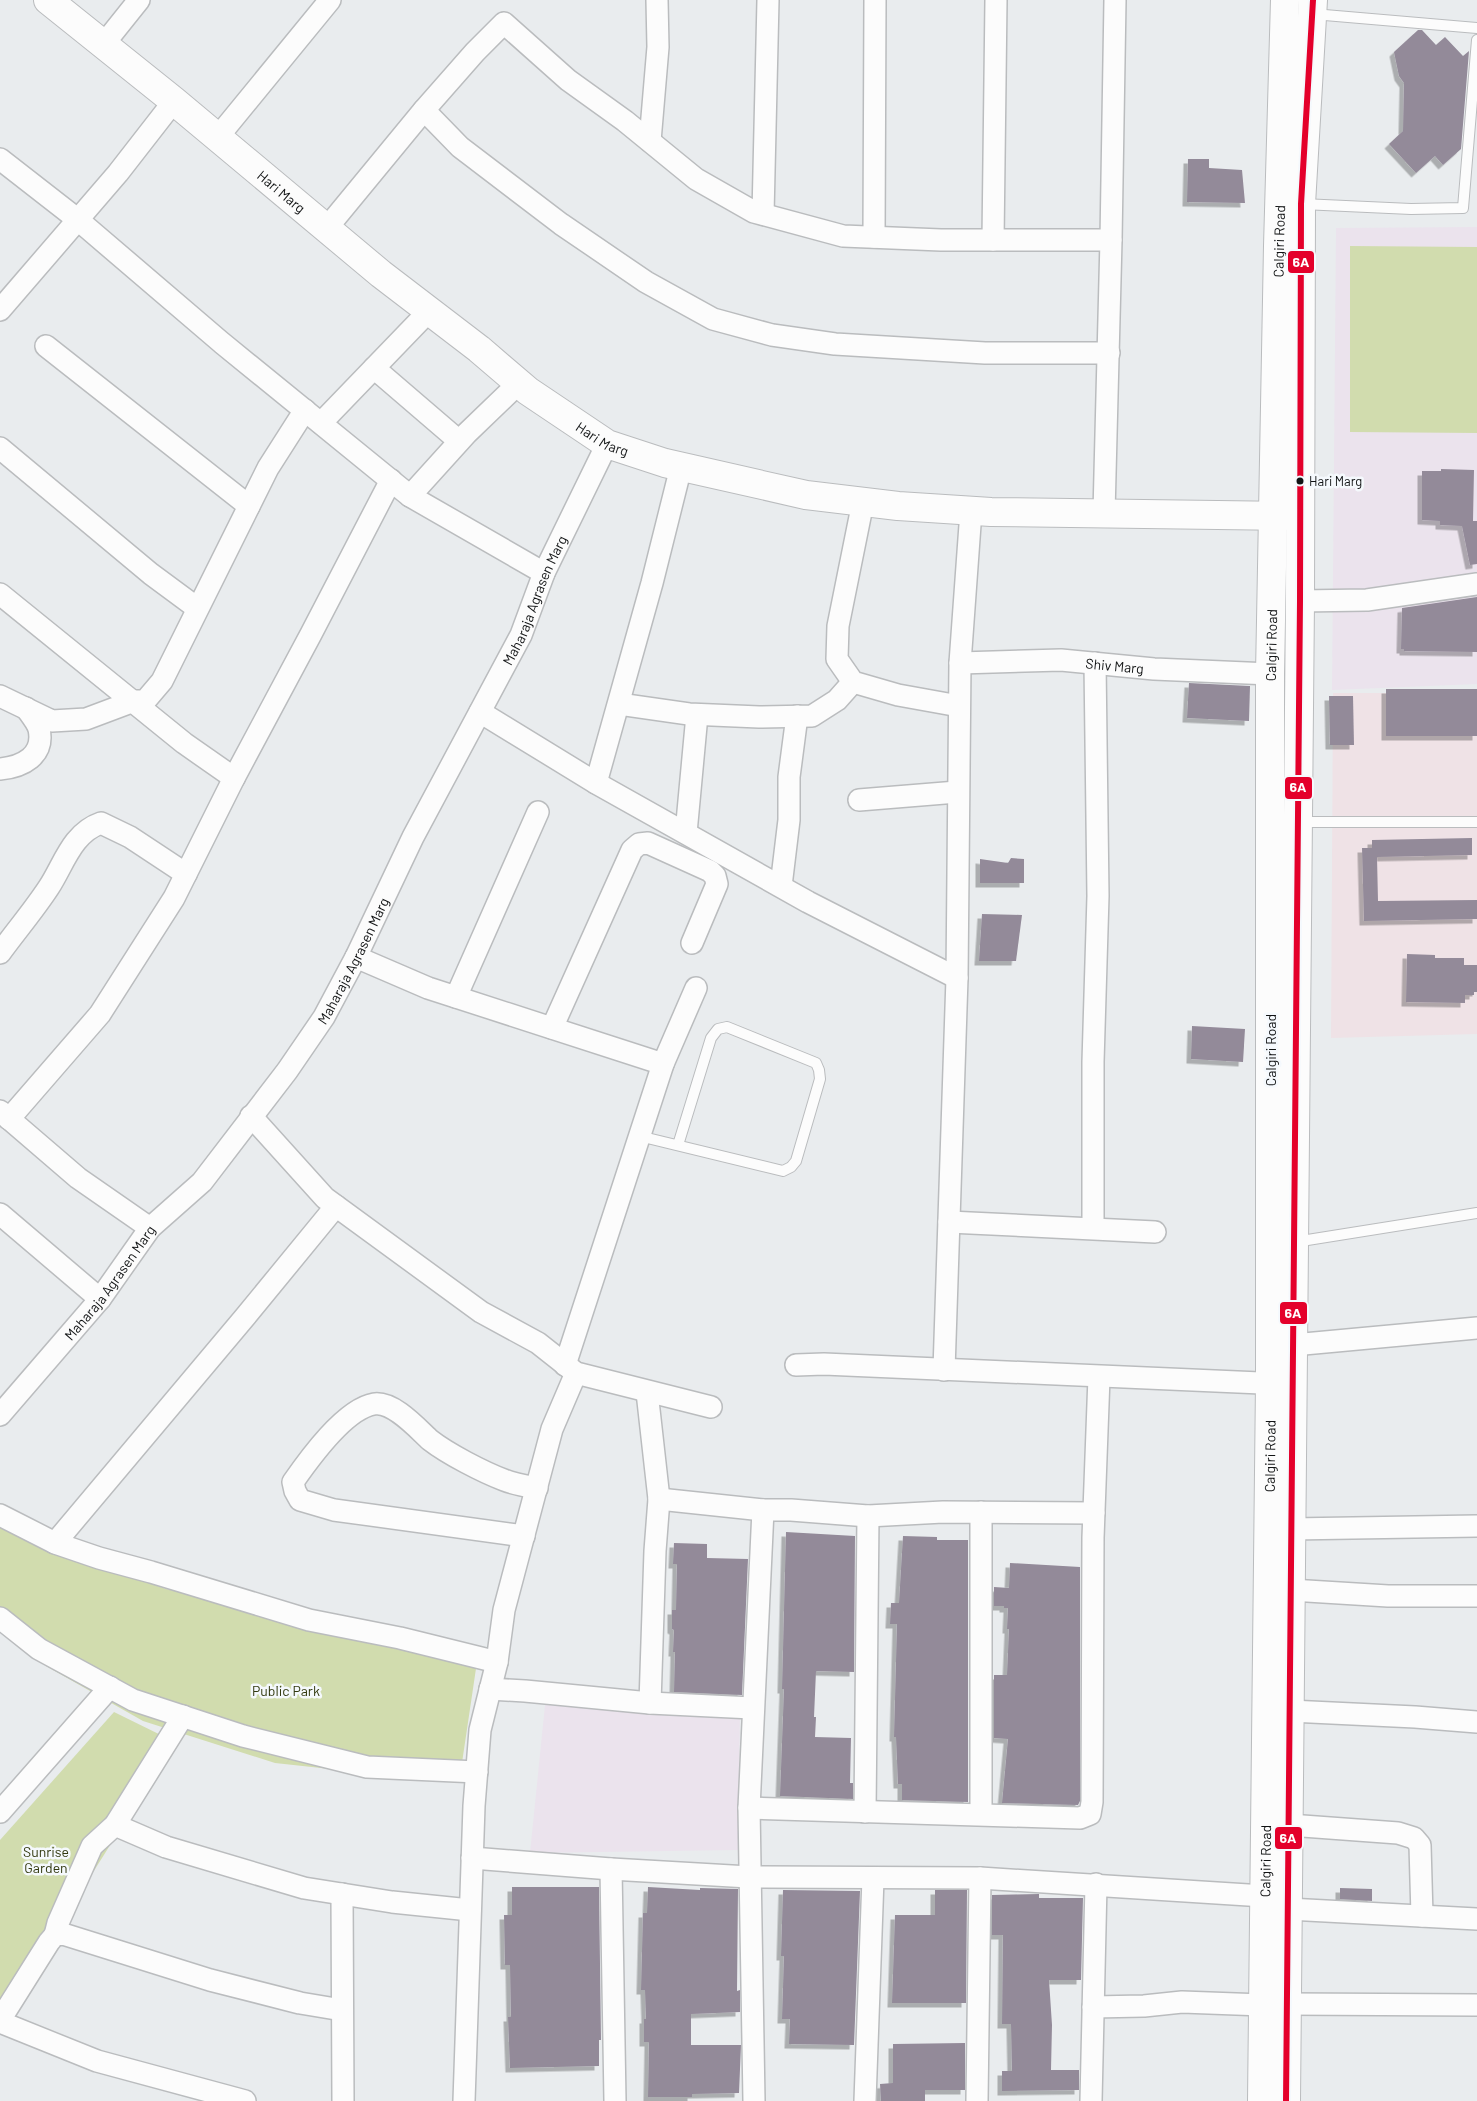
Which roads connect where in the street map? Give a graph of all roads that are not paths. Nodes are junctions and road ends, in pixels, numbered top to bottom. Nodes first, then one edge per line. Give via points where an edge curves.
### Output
1 (48, 0) edge
2 (139, 0) edge
3 (330, 0) edge
4 (657, 0) edge
5 (768, 0) edge
6 (875, 0) edge
7 (996, 0) edge
8 (1115, 0) edge
9 (1286, 0) edge
10 (1313, 7) edge
11 (1477, 28) edge
12 (1477, 40) edge
13 (103, 45) junction
14 (174, 101) junction
15 (424, 110) junction
16 (217, 138) junction
17 (650, 141) junction
18 (0, 159) edge
19 (1301, 204) junction
20 (763, 214) junction
21 (77, 219) junction
22 (326, 228) junction
23 (874, 237) junction
24 (993, 240) junction
25 (1112, 240) junction
26 (0, 310) edge
27 (429, 311) junction
28 (46, 346) dead end
29 (1109, 353) junction
30 (374, 368) junction
31 (519, 383) junction
32 (313, 417) junction
33 (459, 441) junction
34 (607, 444) junction
35 (0, 448) edge
36 (681, 467) junction
37 (391, 480) junction
38 (410, 496) junction
39 (863, 502) junction
40 (249, 506) junction
41 (971, 511) junction
42 (1104, 513) junction
43 (1272, 515) junction
44 (1300, 517) junction
45 (544, 573) junction
46 (1477, 584) edge
47 (0, 594) edge
48 (1300, 601) junction
49 (197, 608) junction
50 (960, 663) junction
51 (1095, 663) junction
52 (1270, 674) junction
53 (853, 682) junction
54 (0, 696) edge
55 (134, 701) junction
56 (619, 704) junction
57 (959, 706) junction
58 (26, 708) junction
59 (480, 712) junction
60 (697, 715) junction
61 (797, 716) junction
62 (0, 769) edge
63 (234, 778) junction
64 (596, 782) junction
65 (957, 792) junction
66 (859, 800) dead end
67 (538, 812) dead end
68 (1297, 822) junction
69 (1477, 822) edge
70 (686, 833) junction
71 (186, 874) junction
72 (781, 886) junction
73 (692, 943) dead end
74 (0, 953) edge
75 (356, 957) junction
76 (957, 978) junction
77 (696, 988) dead end
78 (456, 997) junction
79 (552, 1028) junction
80 (663, 1064) junction
81 (4, 1115) edge
82 (251, 1116) junction
83 (639, 1136) junction
84 (678, 1145) junction
85 (336, 1206) junction
86 (1477, 1213) edge
87 (0, 1214) edge
88 (949, 1222) junction
89 (150, 1228) junction
90 (1092, 1228) junction
91 (1155, 1232) dead end
92 (1294, 1242) junction
93 (100, 1299) junction
94 (1477, 1328) edge
95 (1293, 1345) junction
96 (796, 1365) dead end
97 (570, 1369) junction
98 (944, 1370) junction
99 (1100, 1377) junction
100 (1281, 1384) junction
101 (647, 1392) junction
102 (4, 1406) edge
103 (711, 1407) dead end
104 (537, 1488) junction
105 (659, 1499) junction
106 (763, 1510) junction
107 (981, 1512) junction
108 (1094, 1513) junction
109 (0, 1514) edge
110 (868, 1516) junction
111 (1477, 1526) edge
112 (1291, 1529) junction
113 (524, 1536) junction
114 (55, 1543) junction
115 (1291, 1590) junction
116 (1477, 1596) edge
117 (0, 1618) edge
118 (497, 1662) junction
119 (110, 1687) junction
120 (490, 1689) junction
121 (650, 1703) junction
122 (752, 1708) junction
123 (1290, 1711) junction
124 (183, 1716) junction
125 (1477, 1722) edge
126 (477, 1772) junction
127 (749, 1808) junction
128 (0, 1812) edge
129 (865, 1812) junction
130 (981, 1814) junction
131 (114, 1825) junction
132 (1288, 1825) junction
133 (472, 1858) junction
134 (611, 1869) junction
135 (749, 1877) junction
136 (873, 1878) junction
137 (980, 1878) junction
138 (1096, 1884) junction
139 (342, 1894) junction
140 (1264, 1896) junction
141 (1288, 1909) junction
142 (470, 1910) junction
143 (1422, 1916) junction
144 (1477, 1920) edge
145 (55, 1935) junction
146 (1275, 2005) junction
147 (1477, 2005) edge
148 (1093, 2007) junction
149 (342, 2010) junction
150 (0, 2021) edge
151 (245, 2101) edge
152 (342, 2101) edge
153 (464, 2101) edge
154 (615, 2101) edge
155 (754, 2101) edge
156 (865, 2101) edge
157 (977, 2101) edge
158 (1091, 2101) edge
159 (1262, 2101) edge
160 (1286, 2101) edge

1 - 13 main road, Hari Marg
2 - 13 street
3 - 16 street
4 - 17 street via 658,47
5 - 20 street
6 - 23 street
7 - 24 street
8 - 25 street
9 - 43 main road, Calgiri Road
10 - 11 lane
10 - 19 main road, Calgiri Road
12 - 19 lane via 1463,208
13 - 14 main road, Hari Marg
14 - 16 main road, Hari Marg
14 - 21 street
15 - 17 street via 504,23 568,80
15 - 22 street
15 - 29 street via 460,147 561,224 646,282 713,319 772,335 835,344 984,353
16 - 22 main road, Hari Marg
17 - 20 street via 696,179
18 - 21 street
19 - 44 main road, Calgiri Road
20 - 23 street via 844,236
21 - 26 street
21 - 32 street
22 - 27 main road, Hari Marg
23 - 24 street
24 - 25 street
25 - 29 street
27 - 30 street
27 - 31 main road, Hari Marg
28 - 40 street
29 - 42 street
30 - 32 street
30 - 33 street
31 - 33 street
31 - 34 main road, Hari Marg
32 - 37 street
32 - 40 street via 268,468
33 - 38 street
34 - 36 main road, Hari Marg
34 - 45 street, Maharaja Agrasen Marg
35 - 49 street via 151,574
36 - 39 main road, Hari Marg via 806,496
36 - 56 street
37 - 38 street
37 - 63 street
38 - 45 street
39 - 41 main road, Hari Marg
39 - 53 street via 838,626 837,659
40 - 49 street
41 - 42 main road, Hari Marg
41 - 50 street
42 - 43 main road, Hari Marg
43 - 44 main road, Hari Marg
43 - 52 main road, Calgiri Road
44 - 48 main road, Calgiri Road
45 - 59 street, Maharaja Agrasen Marg via 520,635
46 - 48 street via 1367,600
47 - 55 street
48 - 68 main road, Calgiri Road
49 - 55 street via 162,681 145,701
50 - 51 street, Shiv Marg via 1061,660
50 - 57 street
51 - 52 street, Shiv Marg
51 - 90 street via 1098,896
52 - 100 main road, Calgiri Road
53 - 57 street via 898,695
53 - 61 street via 837,700 812,716
54 - 58 street
55 - 58 street via 86,719 52,721
55 - 63 street via 184,743
56 - 60 street
56 - 64 street
57 - 65 street
58 - 62 street via 38,729 38,749 25,764
59 - 64 street
59 - 75 street, Maharaja Agrasen Marg via 413,836
60 - 61 street
60 - 70 street
61 - 72 street via 788,777 789,820
63 - 71 street
64 - 70 street
65 - 66 street
65 - 76 street
67 - 78 street
68 - 69 lane
68 - 92 main road, Calgiri Road
70 - 72 street
71 - 74 street via 130,836 101,823 90,827 74,843 49,886
71 - 81 street via 100,1014
72 - 76 street
73 - 79 street via 717,884 715,876 648,843 639,844 632,850
75 - 78 street
75 - 82 street, Maharaja Agrasen Marg via 324,1017
76 - 88 street
77 - 80 street
78 - 79 street
79 - 80 street
80 - 83 street
81 - 89 street via 78,1178
82 - 85 street via 325,1198
82 - 89 street, Maharaja Agrasen Marg via 202,1182
83 - 84 lane
83 - 97 street
84 - 84 lane via 784,1171 791,1168 796,1161 820,1079 816,1064 727,1027 718,1029 711,1038
85 - 97 street via 481,1312 538,1342
85 - 114 street
86 - 92 lane
87 - 93 street
88 - 90 street
88 - 98 street
89 - 93 street, Maharaja Agrasen Marg
90 - 91 street
92 - 95 main road, Calgiri Road
93 - 102 street, Maharaja Agrasen Marg
94 - 95 street
95 - 100 main road, Calgiri Road
96 - 98 street
97 - 101 street
97 - 104 street
98 - 99 street
99 - 100 street
99 - 108 street
100 - 112 main road, Calgiri Road
100 - 140 main road, Calgiri Road
101 - 103 street
101 - 105 street
104 - 113 street
104 - 113 street via 480,1470 433,1442 392,1407 374,1404 351,1414 293,1482 300,1500 334,1510
105 - 106 street
105 - 121 street
106 - 110 street
106 - 122 street
107 - 108 street
107 - 110 street
107 - 130 street
108 - 130 street via 1090,1814 1080,1818
109 - 114 street
110 - 129 street
111 - 112 street
112 - 115 main road, Calgiri Road
113 - 118 street via 504,1610
114 - 118 street via 309,1620
115 - 116 street via 1388,1596
115 - 123 main road, Calgiri Road
117 - 119 street via 39,1649
118 - 120 street
119 - 124 street via 134,1700
119 - 128 street
120 - 121 street
120 - 126 street via 480,1730
121 - 122 street
122 - 127 street
123 - 125 street
123 - 132 main road, Calgiri Road
124 - 126 street via 243,1736 367,1767
124 - 131 street
126 - 133 street
127 - 129 street
127 - 135 street
129 - 130 street
131 - 139 street via 166,1847 304,1888
131 - 145 street via 92,1846
132 - 141 main road, Calgiri Road
132 - 143 street via 1398,1833 1414,1838 1420,1845
133 - 134 street
133 - 142 street
134 - 135 street
134 - 154 street
135 - 136 street
135 - 155 street
136 - 137 street
136 - 156 street
137 - 138 street
137 - 157 street
138 - 140 street
138 - 148 street
139 - 142 street
139 - 149 street
140 - 146 main road, Calgiri Road
141 - 143 street
141 - 146 main road, Calgiri Road
142 - 153 street
143 - 144 street
145 - 149 street via 72,1936 210,1980
145 - 150 street
146 - 147 street
146 - 148 street via 1182,2002
146 - 159 main road, Calgiri Road
146 - 160 main road, Calgiri Road
148 - 158 street
149 - 152 street
150 - 151 street via 97,2061

